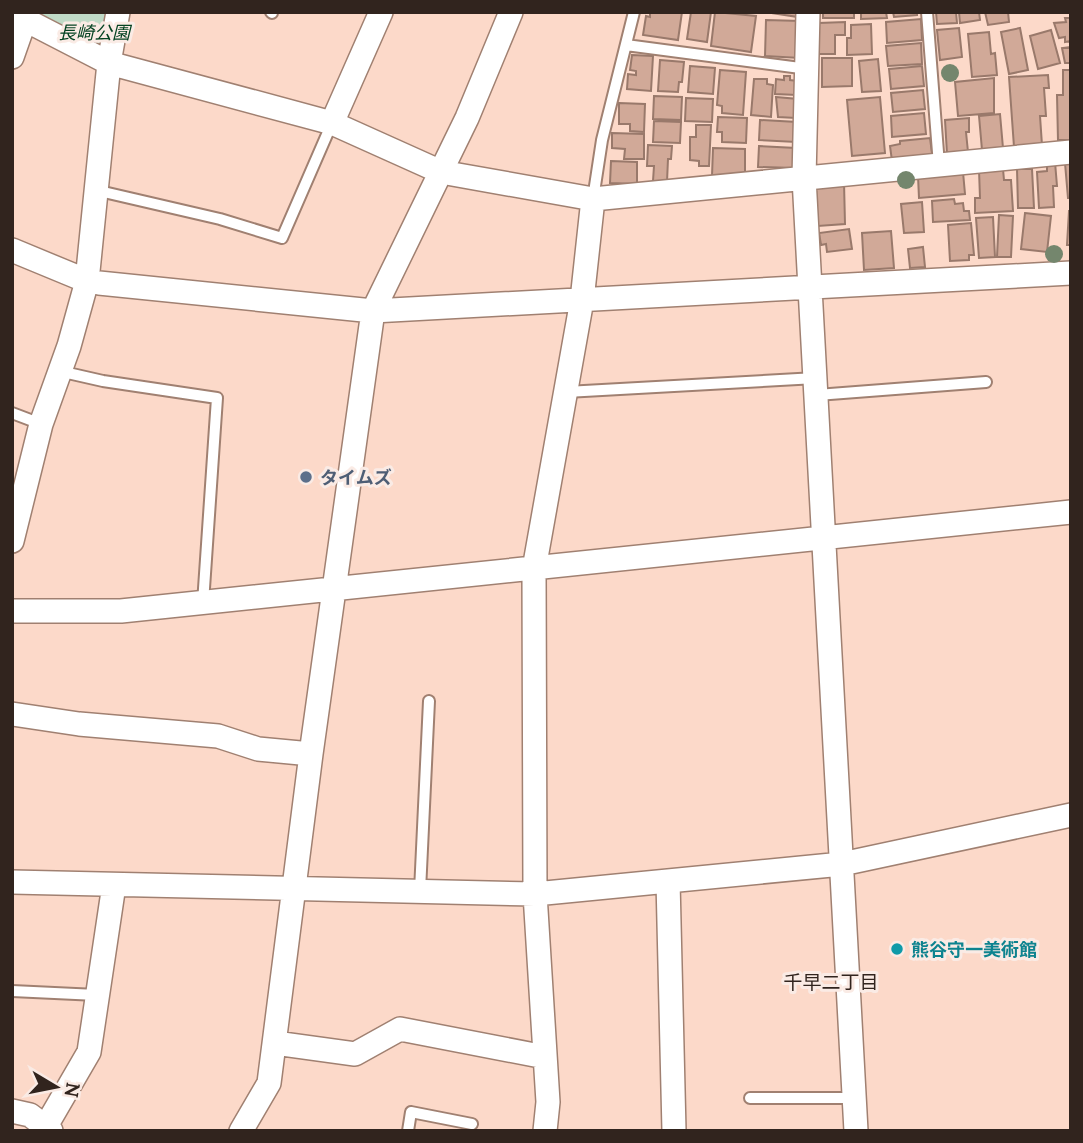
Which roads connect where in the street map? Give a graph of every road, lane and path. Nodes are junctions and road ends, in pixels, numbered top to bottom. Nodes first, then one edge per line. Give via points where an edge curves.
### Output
1 (118, 12) edge
2 (381, 12) edge
3 (511, 12) edge
4 (634, 12) edge
5 (808, 12) edge
6 (928, 12) edge
7 (19, 16) edge
8 (626, 45) junction
9 (12, 57) edge
10 (109, 63) junction
11 (808, 69) junction
12 (332, 123) junction
13 (1071, 152) edge
14 (939, 165) junction
15 (441, 172) junction
16 (804, 178) junction
17 (95, 190) junction
18 (593, 199) junction
19 (12, 250) edge
20 (1071, 273) edge
21 (87, 281) junction
22 (810, 288) junction
23 (582, 300) junction
24 (373, 312) junction
25 (59, 371) junction
26 (986, 382) dead end
27 (816, 387) junction
28 (566, 392) junction
29 (12, 413) edge
30 (41, 424) junction
31 (1071, 512) edge
32 (825, 538) junction
33 (12, 541) edge
34 (534, 569) junction
35 (334, 590) junction
36 (203, 603) junction
37 (12, 611) edge
38 (429, 701) dead end
39 (12, 714) edge
40 (311, 754) junction
41 (1071, 815) edge
42 (842, 864) junction
43 (12, 881) edge
44 (668, 881) junction
45 (114, 885) junction
46 (293, 887) junction
47 (420, 891) junction
48 (536, 894) junction
49 (12, 991) edge
50 (97, 995) junction
51 (275, 1043) junction
52 (545, 1057) junction
53 (750, 1098) dead end
54 (854, 1098) junction
55 (12, 1111) edge
56 (472, 1124) dead end
57 (48, 1128) edge
58 (241, 1131) edge
59 (408, 1131) edge
60 (545, 1131) edge
61 (674, 1131) edge
62 (856, 1131) edge

1 - 10 street
2 - 12 street
3 - 15 street
4 - 8 lane
5 - 11 street
6 - 14 lane
7 - 9 street
7 - 10 street
8 - 11 lane
8 - 18 lane via 602,140
10 - 12 street
10 - 17 street
11 - 16 street
12 - 15 street
12 - 17 lane via 282,238
13 - 14 street
14 - 16 street
15 - 18 street
15 - 24 street
16 - 18 street
16 - 22 street
17 - 21 street
18 - 23 street
19 - 21 street
20 - 22 street
21 - 24 street
21 - 25 street
22 - 23 street
22 - 27 street
23 - 24 street
23 - 28 street
24 - 35 street
25 - 30 street
25 - 36 lane via 217,398
26 - 27 lane
27 - 28 lane
27 - 32 street
28 - 34 street
29 - 30 lane
30 - 33 street
31 - 32 street
32 - 34 street
32 - 42 street
34 - 35 street
34 - 48 street
35 - 36 street
35 - 40 street
36 - 37 street via 121,611
38 - 47 lane
39 - 40 street via 218,736 258,749
40 - 46 street
41 - 42 street
42 - 44 street
42 - 54 street
43 - 45 street
44 - 48 street
44 - 61 street
45 - 46 street
45 - 50 street
46 - 47 street
46 - 51 street
47 - 48 street
48 - 52 street
49 - 50 lane
50 - 57 street via 89,1052
51 - 52 street via 355,1054 400,1029
51 - 58 street via 269,1083
52 - 60 street
53 - 54 lane
54 - 62 street
55 - 57 street via 30,1115
56 - 59 lane via 411,1112

